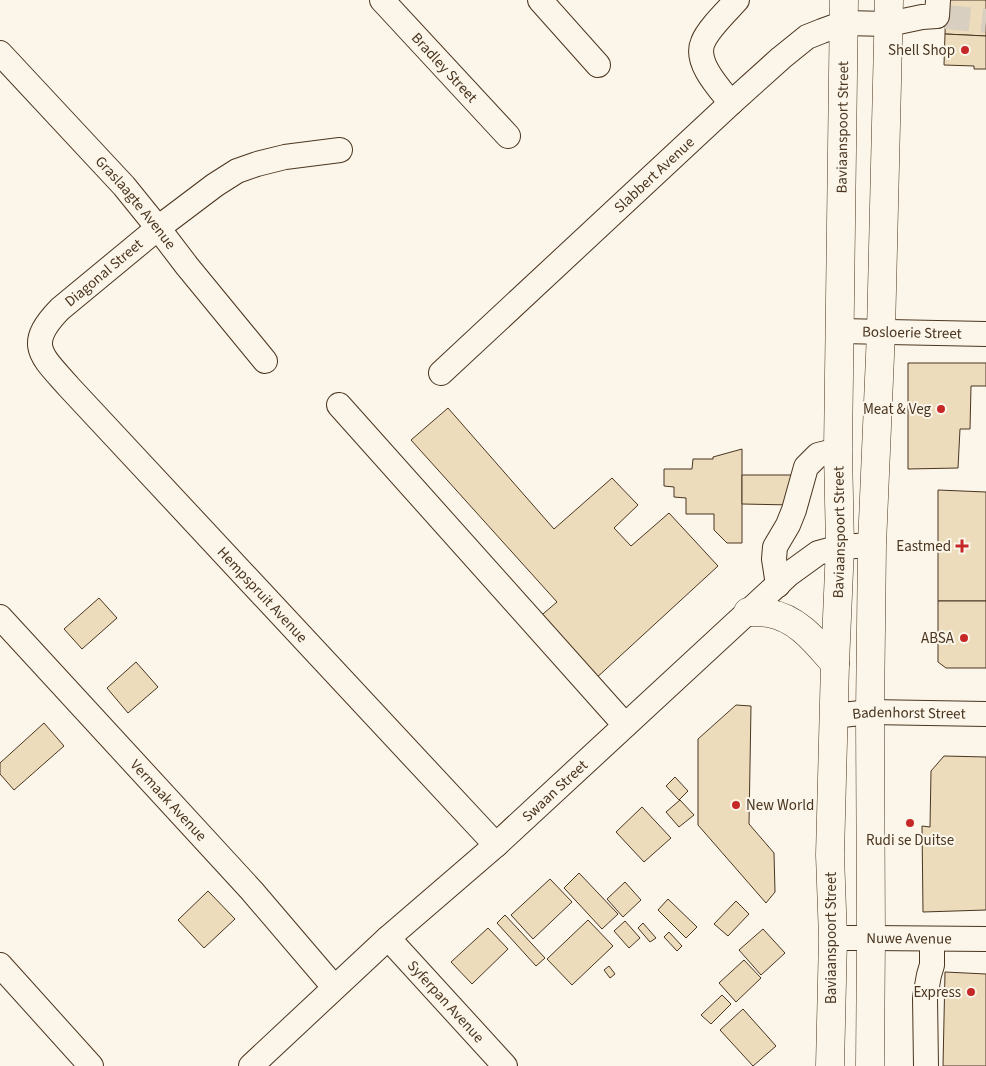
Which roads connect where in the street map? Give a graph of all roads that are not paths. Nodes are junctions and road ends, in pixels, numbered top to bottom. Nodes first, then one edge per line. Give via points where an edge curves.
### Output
1 (382, 0) edge
2 (540, 0) edge
3 (737, 0) edge
4 (844, 11) edge
5 (940, 11) tunnel mouth
6 (889, 12) edge
7 (0, 52) edge
8 (598, 65) dead end
9 (731, 103) junction
10 (508, 136) dead end
11 (340, 150) dead end
12 (158, 228) junction
13 (840, 331) junction
14 (881, 332) junction
15 (986, 334) edge
16 (40, 338) joint
17 (265, 360) dead end
18 (441, 373) dead end
19 (339, 404) dead end
20 (838, 450) junction
21 (872, 545) junction
22 (840, 547) junction
23 (778, 585) junction
24 (748, 612) junction
25 (0, 617) edge
26 (835, 664) junction
27 (870, 712) junction
28 (986, 714) edge
29 (833, 716) junction
30 (624, 725) junction
31 (496, 845) junction
32 (388, 938) junction
33 (833, 938) junction
34 (871, 938) junction
35 (932, 938) junction
36 (986, 940) edge
37 (0, 965) edge
38 (334, 987) junction
39 (92, 1066) edge
40 (251, 1066) edge
41 (505, 1066) edge
42 (830, 1066) edge
43 (870, 1066) edge
44 (926, 1066) edge

1 - 10 street, Bradley Street
2 - 8 street
3 - 9 street via 711,30 700,51 702,62
4 - 6 street, Slabbert Avenue
4 - 9 street, Slabbert Avenue via 781,58
4 - 13 main road, Baviaanspoort Street
5 - 6 street, Slabbert Avenue via 922,17
6 - 14 main road
7 - 12 street, Graslaagte Avenue via 124,186
9 - 18 street, Slabbert Avenue
11 - 12 street, Diagonal Street via 285,157 237,171
12 - 16 street, Diagonal Street via 60,309 45,325
12 - 17 street, Graslaagte Avenue
13 - 14 street, Bosloerie Street
13 - 20 main road, Baviaanspoort Street
14 - 15 street, Bosloerie Street
14 - 21 main road
16 - 31 street, Hempspruit Avenue via 45,359 69,387
19 - 30 street
20 - 22 main road, Baviaanspoort Street
20 - 23 street via 818,455 806,467 794,510 775,547
21 - 22 street, Swaan Street
21 - 27 main road
22 - 23 street, Swaan Street via 818,553
22 - 26 main road, Baviaanspoort Street
23 - 24 street, Swaan Street
24 - 26 main road via 779,616 800,627
24 - 30 street, Swaan Street
25 - 38 street, Vermaak Avenue via 252,890
26 - 29 main road, Baviaanspoort Street
27 - 28 street, Badenhorst Street
27 - 29 street, Badenhorst Street
27 - 34 main road
29 - 33 main road, Baviaanspoort Street via 830,855
30 - 31 street, Swaan Street
31 - 32 street, Swaan Street
32 - 38 street, Swaan Street
32 - 41 street, Syferpan Avenue
33 - 34 street, Nuwe Avenue
33 - 42 main road, Baviaanspoort Street
34 - 35 street, Nuwe Avenue
34 - 43 main road
35 - 36 street, Nuwe Avenue
35 - 44 street via 932,965 925,997
37 - 39 street
38 - 40 street, Swaan Street

